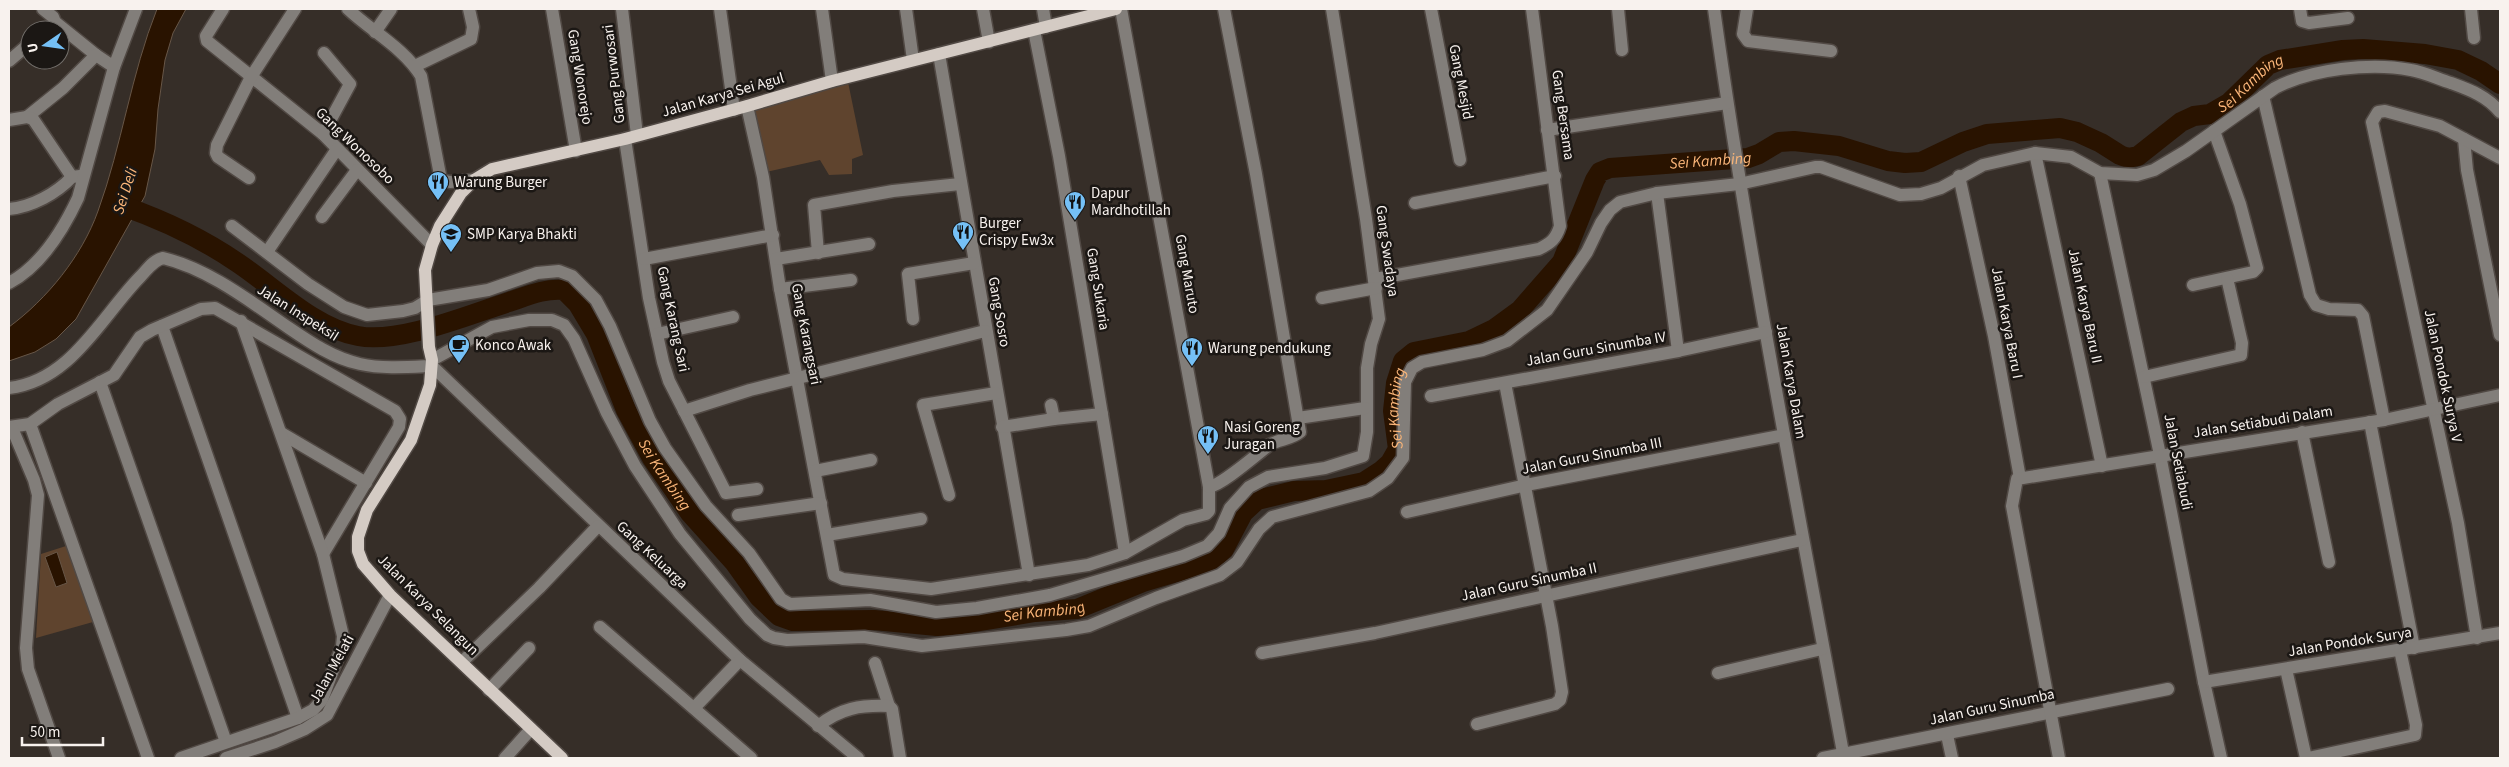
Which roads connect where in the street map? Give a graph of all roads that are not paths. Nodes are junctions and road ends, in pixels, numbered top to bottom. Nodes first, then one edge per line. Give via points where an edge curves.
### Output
1 (43, 9) edge
2 (223, 9) edge
3 (295, 9) edge
4 (348, 9) edge
5 (391, 9) edge
6 (469, 9) edge
7 (552, 9) edge
8 (622, 9) edge
9 (720, 9) edge
10 (822, 9) edge
11 (906, 9) edge
12 (983, 9) edge
13 (1043, 9) edge
14 (1116, 9) edge
15 (1121, 9) edge
16 (1224, 9) edge
17 (1332, 9) edge
18 (1431, 9) edge
19 (1532, 9) edge
20 (1618, 9) edge
21 (1714, 9) edge
22 (1746, 9) edge
23 (2300, 9) edge
24 (2471, 9) edge
25 (131, 11) edge
26 (1100, 11) edge
27 (2348, 18) dead end
28 (52, 20) edge
29 (1040, 29) junction
30 (375, 32) junction
31 (2474, 38) dead end
32 (70, 39) edge
33 (989, 42) junction
34 (1622, 50) dead end
35 (1831, 51) dead end
36 (20, 52) edge
37 (324, 53) dead end
38 (939, 54) junction
39 (96, 55) junction
40 (913, 60) junction
41 (9, 61) edge
42 (415, 66) junction
43 (114, 67) junction
44 (251, 77) junction
45 (832, 80) junction
46 (2263, 96) junction
47 (1727, 104) junction
48 (747, 106) junction
49 (734, 110) junction
50 (2500, 112) edge
51 (27, 117) junction
52 (9, 120) edge
53 (1548, 130) junction
54 (2214, 131) junction
55 (323, 134) junction
56 (637, 135) junction
57 (625, 139) junction
58 (2464, 139) junction
59 (337, 149) junction
60 (576, 151) junction
61 (2035, 153) junction
62 (2500, 158) edge
63 (1460, 160) dead end
64 (357, 170) junction
65 (2100, 173) junction
66 (85, 176) junction
67 (1555, 176) junction
68 (1959, 176) junction
69 (72, 177) junction
70 (249, 178) dead end
71 (1738, 179) junction
72 (474, 180) junction
73 (960, 184) junction
74 (1657, 193) junction
75 (1415, 203) dead end
76 (9, 209) edge
77 (322, 217) dead end
78 (232, 226) dead end
79 (773, 235) junction
80 (432, 244) junction
81 (869, 244) dead end
82 (267, 252) junction
83 (818, 253) junction
84 (644, 259) junction
85 (776, 259) junction
86 (974, 263) junction
87 (2227, 278) junction
88 (851, 280) dead end
89 (9, 283) edge
90 (1376, 284) junction
91 (2193, 285) dead end
92 (780, 289) junction
93 (1322, 298) dead end
94 (428, 302) junction
95 (733, 317) dead end
96 (913, 319) dead end
97 (242, 321) junction
98 (162, 326) junction
99 (985, 331) junction
100 (1766, 332) junction
101 (657, 334) junction
102 (2500, 335) edge
103 (1678, 351) junction
104 (432, 363) junction
105 (2144, 377) junction
106 (799, 378) junction
107 (100, 382) junction
108 (1505, 383) junction
109 (9, 388) edge
110 (996, 393) junction
111 (2500, 395) edge
112 (1431, 396) dead end
113 (1051, 405) dead end
114 (1365, 408) junction
115 (2434, 409) junction
116 (684, 410) junction
117 (1102, 414) junction
118 (1298, 418) junction
119 (1054, 420) junction
120 (2384, 420) junction
121 (2370, 422) junction
122 (30, 424) junction
123 (1002, 427) junction
124 (10, 428) edge
125 (2302, 432) junction
126 (281, 433) junction
127 (1784, 435) junction
128 (2160, 455) junction
129 (871, 460) dead end
130 (2102, 466) junction
131 (815, 471) junction
132 (2020, 478) junction
133 (366, 483) junction
134 (1526, 485) junction
135 (1210, 487) junction
136 (757, 489) dead end
137 (949, 496) dead end
138 (822, 503) junction
139 (1407, 512) dead end
140 (738, 515) dead end
141 (921, 518) dead end
142 (598, 526) junction
143 (827, 535) junction
144 (1802, 540) junction
145 (1125, 553) junction
146 (323, 554) junction
147 (2329, 562) dead end
148 (1029, 575) junction
149 (1546, 594) junction
150 (390, 595) junction
151 (600, 627) dead end
152 (2500, 633) edge
153 (2477, 638) junction
154 (529, 648) dead end
155 (2414, 648) junction
156 (1822, 649) junction
157 (2400, 650) junction
158 (1262, 653) dead end
159 (740, 660) junction
160 (462, 662) junction
161 (875, 663) dead end
162 (2286, 668) junction
163 (1718, 673) dead end
164 (2204, 682) junction
165 (2168, 689) dead end
166 (489, 690) junction
167 (889, 706) junction
168 (694, 708) junction
169 (2050, 711) junction
170 (298, 718) junction
171 (1477, 724) dead end
172 (818, 726) junction
173 (530, 729) junction
174 (1947, 735) junction
175 (226, 742) junction
176 (1844, 756) edge
177 (559, 757) edge
178 (59, 758) edge
179 (148, 758) edge
180 (181, 758) edge
181 (226, 758) edge
182 (505, 758) edge
183 (751, 758) edge
184 (858, 758) edge
185 (900, 758) edge
186 (1823, 758) edge
187 (1952, 758) edge
188 (2058, 758) edge
189 (2221, 758) edge
190 (2307, 758) edge

1 - 28 street via 53,17
2 - 44 street, Gang Wonosobo via 206,39
3 - 44 street
4 - 30 street
5 - 30 street
6 - 42 street via 473,28 471,39
7 - 60 street, Gang Wonorejo
8 - 56 street, Gang Purwosari
9 - 49 street
10 - 45 street
11 - 40 street
12 - 33 street
13 - 29 street, Gang Sukaria
14 - 26 main road, Jalan Karya Sei Agul
15 - 135 street, Gang Maruto
16 - 118 street
17 - 90 street, Gang Swadaya
18 - 63 street, Gang Mesjid
19 - 53 street, Gang Bersama
20 - 34 street
21 - 47 street, Jalan Karya Dalam
22 - 35 street via 1743,34 1748,41
23 - 27 street via 2302,21 2309,23
24 - 31 street
25 - 43 street
26 - 29 main road, Jalan Karya Sei Agul
29 - 33 main road, Jalan Karya Sei Agul
29 - 117 street, Gang Sukaria
30 - 42 street
32 - 39 street
33 - 38 main road, Jalan Karya Sei Agul
36 - 41 street
37 - 55 street via 350,84
38 - 40 main road, Jalan Karya Sei Agul
38 - 73 street, Gang Sosro
39 - 43 street
39 - 51 street
40 - 45 main road, Jalan Karya Sei Agul
42 - 72 street via 421,76 441,180
43 - 66 street
44 - 55 street, Gang Wonosobo
44 - 70 street via 216,153 218,158
45 - 48 main road, Jalan Karya Sei Agul
46 - 50 street via 2286,82 2337,69 2390,68 2412,70 2467,89 2491,101
46 - 54 street
46 - 120 street via 2310,295 2316,305 2358,310 2363,316
47 - 53 street
47 - 71 street, Jalan Karya Dalam
48 - 49 main road, Jalan Karya Sei Agul
48 - 79 street, Gang Karangsari
49 - 56 main road, Jalan Karya Sei Agul
51 - 52 street
51 - 69 street via 37,122
53 - 67 street, Gang Bersama
54 - 65 street via 2149,173
54 - 87 street via 2257,262 2253,272
55 - 59 street, Gang Wonosobo
56 - 57 main road, Jalan Karya Sei Agul
57 - 60 main road, Jalan Karya Sei Agul
57 - 84 street, Gang Karang Sari
58 - 62 street
58 - 102 street via 2467,170
58 - 115 street, Jalan Pondok Surya V via 2440,126 2385,111 2378,112 2372,122
59 - 64 street, Gang Wonosobo
59 - 82 street
60 - 72 main road, Jalan Karya Sei Agul via 492,170
61 - 65 street via 2070,157
61 - 68 street via 1982,165
61 - 130 street, Jalan Karya Baru II
64 - 77 street
64 - 80 street, Gang Wonosobo
65 - 105 street, Jalan Setiabudi
66 - 69 street
66 - 89 street via 61,231 38,260
67 - 75 street
67 - 90 street, Gang Bersama via 1560,226 1557,237 1550,244
68 - 71 street via 1941,188 1921,194 1900,195 1821,167
68 - 132 street, Jalan Karya Baru I via 1994,336
69 - 76 street via 60,190
71 - 74 street
71 - 100 street, Jalan Karya Dalam
72 - 80 main road, Jalan Karya Sei Agul via 450,208
73 - 83 street via 893,191 814,205
73 - 86 street, Gang Sosro
74 - 103 street
74 - 104 street via 1620,202 1610,210 1587,252 1547,310 1507,341 1483,350 1422,362 1412,368 1405,382 1403,458 1388,478 1369,492 1272,517 1259,529 1238,562 1220,575 1089,626 1058,631 922,646 864,637 787,640 766,635 680,534 635,466 574,339 564,325 552,320 537,320 492,327
78 - 82 street
79 - 84 street
79 - 85 street, Gang Karangsari
80 - 94 main road, Jalan Karya Sei Agul via 425,270
81 - 83 street
82 - 94 street via 308,284 358,313 403,312
83 - 85 street
84 - 101 street, Gang Karang Sari
85 - 92 street, Gang Karangsari
86 - 96 street via 908,274
86 - 99 street, Gang Sosro
87 - 91 street
87 - 105 street via 2242,344 2241,355
88 - 92 street
90 - 93 street
90 - 114 street, Gang Swadaya via 1379,319 1366,368
92 - 106 street, Gang Karangsari
94 - 104 main road, Jalan Karya Selangun
94 - 114 street, Gang Swadaya via 480,292 551,270 565,273 582,285 596,300 610,326 650,421 665,448 706,506 749,553 781,599 790,604 870,600 936,612 977,608 1050,594 1182,556 1207,546 1218,533 1230,508 1249,487 1268,477 1325,468 1363,456 1367,432
95 - 101 street
97 - 98 street via 216,308 201,309
97 - 126 street
97 - 133 street via 395,411 400,419 399,427
98 - 107 street via 140,337 114,375
98 - 170 street
99 - 106 street
99 - 110 street, Gang Sosro
100 - 103 street, Jalan Guru Sinumba IV
100 - 127 street, Jalan Karya Dalam
101 - 116 street, Gang Karang Sari via 669,381
103 - 108 street, Jalan Guru Sinumba IV
104 - 109 street, Jalan InspeksiI via 407,367 360,364 329,354 244,298 198,272 163,258 156,261 116,303 79,351 40,379
104 - 142 street, Gang Keluarga
104 - 150 main road, Jalan Karya Selangun via 430,384 411,440 367,510 358,537 358,551 363,564
105 - 128 street, Jalan Setiabudi
106 - 116 street
106 - 131 street, Gang Karangsari
107 - 122 street via 58,404
107 - 175 street
108 - 112 street, Jalan Guru Sinumba IV
108 - 134 street
110 - 123 street, Gang Sosro
110 - 137 street via 923,405
111 - 115 street, Jalan Setiabudi Dalam
113 - 119 street
114 - 118 street
115 - 120 street, Jalan Setiabudi Dalam
115 - 153 street, Jalan Pondok Surya V via 2458,523
116 - 136 street, Gang Karang Sari via 726,493
117 - 119 street
117 - 145 street, Gang Sukaria
118 - 135 street via 1298,434 1271,444
119 - 123 street
120 - 121 street, Jalan Setiabudi Dalam
121 - 125 street, Jalan Setiabudi Dalam
121 - 155 street
122 - 124 street
122 - 179 street
123 - 148 street, Gang Sosro
124 - 178 street via 38,495 26,648 28,669
125 - 128 street, Jalan Setiabudi Dalam
125 - 147 street
126 - 133 street
126 - 146 street
127 - 134 street, Jalan Guru Sinumba III
127 - 144 street, Jalan Karya Dalam
128 - 130 street, Jalan Setiabudi Dalam
128 - 164 street, Jalan Setiabudi
129 - 131 street
130 - 132 street, Jalan Setiabudi Dalam
131 - 138 street, Gang Karangsari
132 - 169 street via 2017,478 2012,506
133 - 146 street
134 - 139 street, Jalan Guru Sinumba III
134 - 149 street
135 - 145 street, Gang Maruto via 1208,513 1183,520
138 - 140 street
138 - 143 street, Gang Karangsari
141 - 143 street
142 - 159 street, Gang Keluarga
142 - 160 street
143 - 148 street, Gang Karangsari via 834,575 843,579 919,588
144 - 149 street, Jalan Guru Sinumba II
144 - 156 street, Jalan Karya Dalam
145 - 148 street via 1088,565
146 - 170 street via 341,625 342,646 322,700 313,710
149 - 158 street, Jalan Guru Sinumba II via 1375,633
149 - 171 street via 1562,688 1560,700
150 - 160 main road, Jalan Karya Selangun
150 - 181 street, Jalan Melati via 327,715 305,729
151 - 168 street
152 - 153 street, Jalan Pondok Surya
153 - 155 street, Jalan Pondok Surya
154 - 166 street
155 - 157 street, Jalan Pondok Surya
156 - 163 street
156 - 176 street, Jalan Karya Dalam
157 - 162 street, Jalan Pondok Surya
157 - 190 street via 2416,725 2414,735
159 - 168 street
159 - 172 street, Gang Keluarga
160 - 166 main road, Jalan Karya Selangun
161 - 167 street
162 - 164 street, Jalan Pondok Surya
162 - 190 street
164 - 189 street, Jalan Setiabudi
165 - 169 street, Jalan Guru Sinumba
166 - 173 main road, Jalan Karya Selangun
167 - 172 street via 867,705 835,713
167 - 185 street
168 - 183 street
169 - 174 street, Jalan Guru Sinumba
169 - 188 street
170 - 175 street
172 - 184 street, Gang Keluarga
173 - 177 main road, Jalan Karya Selangun
173 - 182 street
174 - 176 street, Jalan Guru Sinumba
174 - 187 street
175 - 180 street
176 - 186 street, Jalan Guru Sinumba

